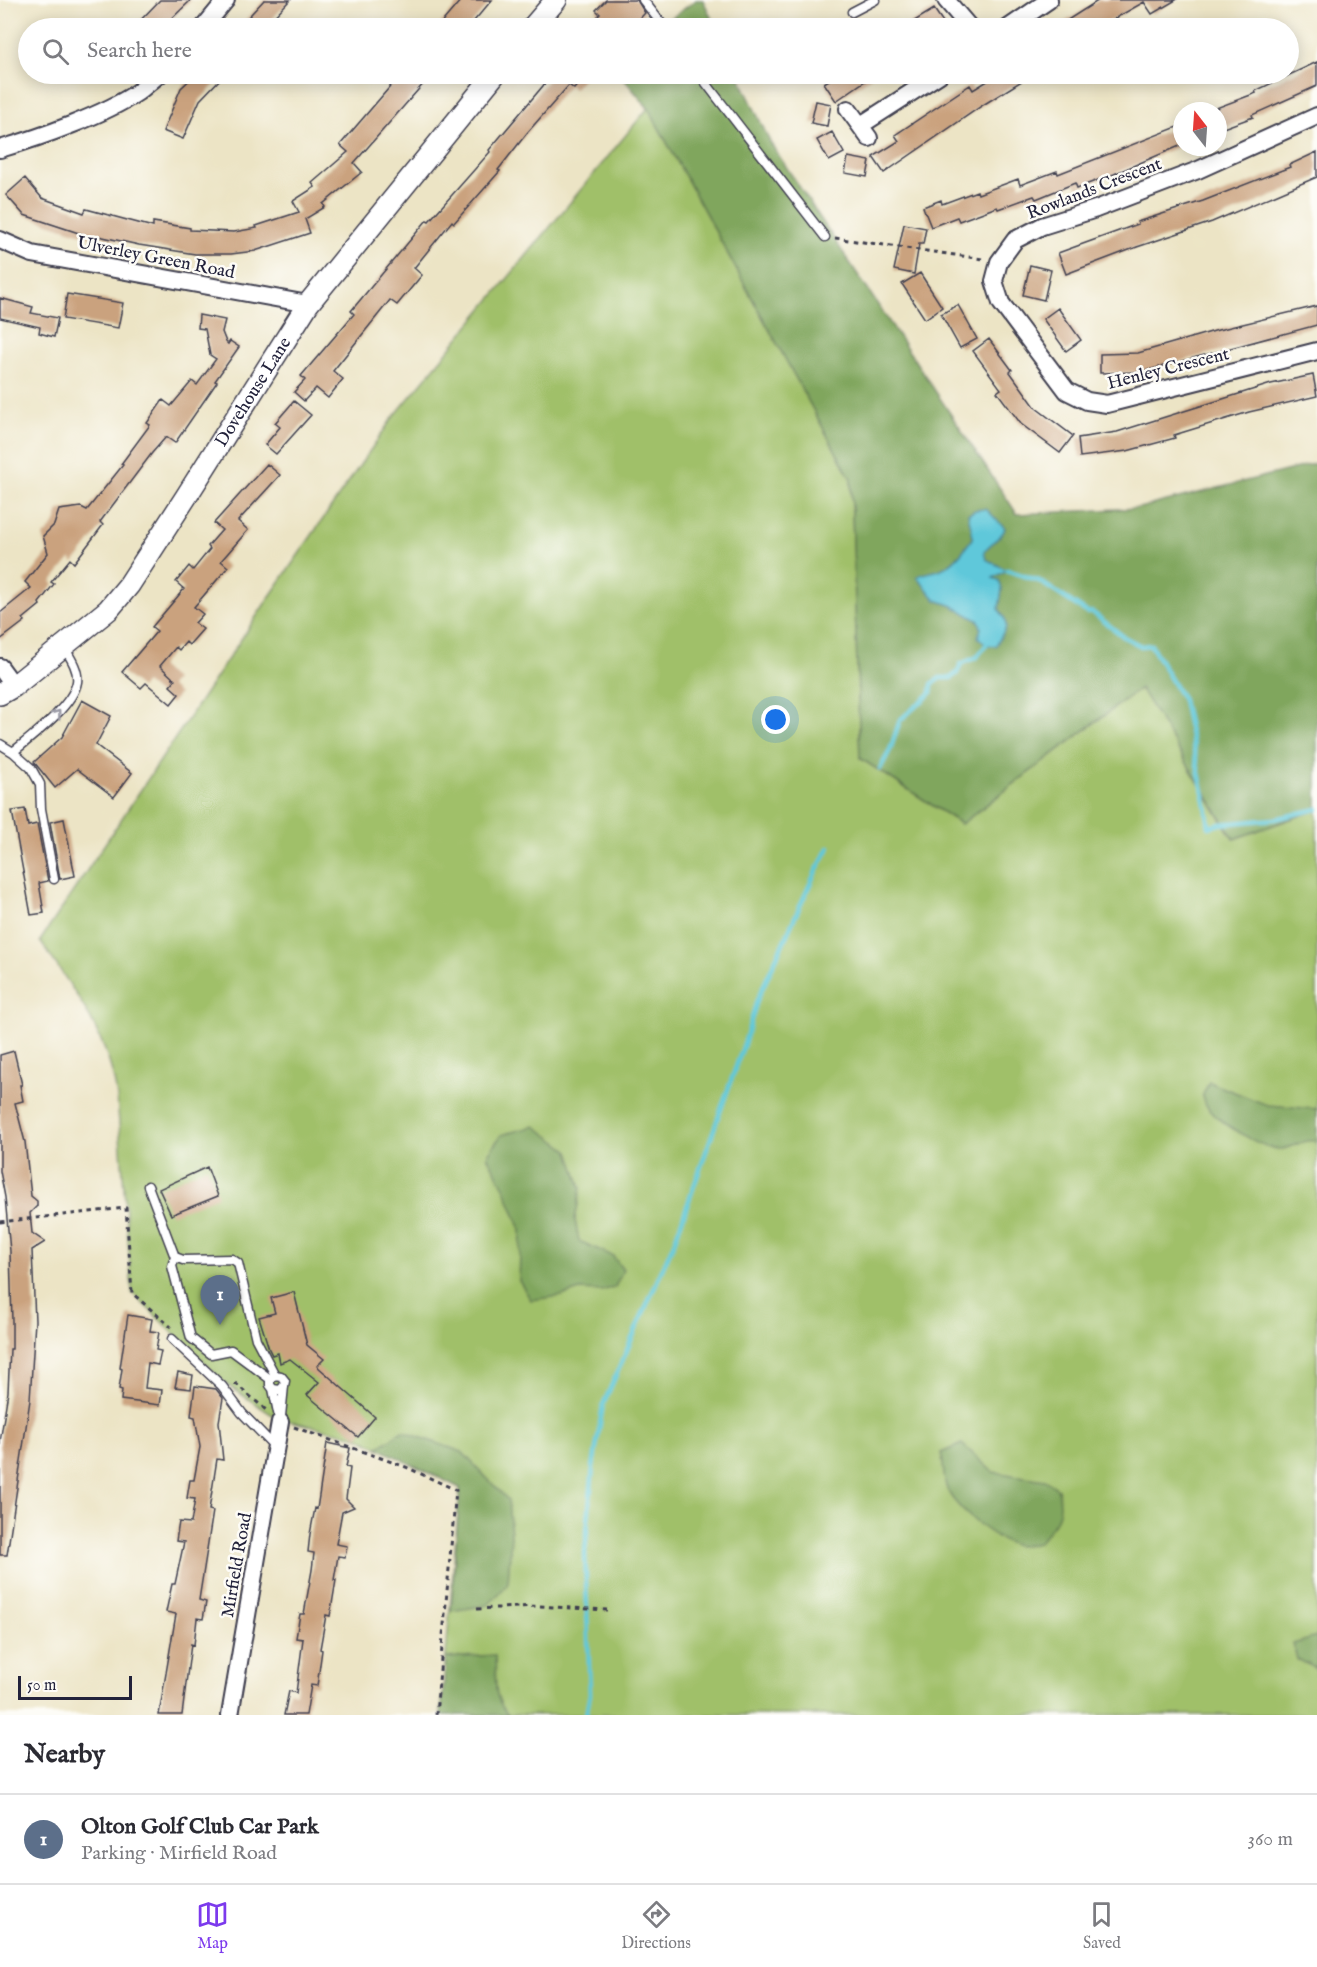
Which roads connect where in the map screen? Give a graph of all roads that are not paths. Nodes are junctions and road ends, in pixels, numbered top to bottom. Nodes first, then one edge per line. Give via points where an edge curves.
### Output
1 (226, 0) edge
2 (556, 0) edge
3 (643, 0) edge
4 (875, 0) edge
5 (946, 0) edge
6 (1049, 0) edge
7 (852, 12) dead end
8 (211, 18) edge
9 (541, 18) edge
10 (657, 18) edge
11 (961, 18) edge
12 (1023, 18) edge
13 (148, 84) edge
14 (487, 84) edge
15 (707, 84) edge
16 (927, 84) edge
17 (848, 109) dead end
18 (1317, 116) edge
19 (0, 149) edge
20 (825, 237) road end
21 (0, 240) edge
22 (1001, 303) joint
23 (308, 304) junction
24 (1317, 351) edge
25 (63, 646) junction
26 (0, 667) edge
27 (7, 690) edge
28 (0, 744) edge
29 (13, 752) junction
30 (54, 879) dead end
31 (148, 1186) dead end
32 (175, 1257) junction
33 (174, 1335) road end
34 (272, 1377) junction
35 (284, 1386) junction
36 (273, 1389) junction
37 (280, 1422) junction
38 (276, 1448) junction
39 (230, 1715) edge

1 - 8 street
2 - 9 street
3 - 10 lane
4 - 7 lane
5 - 11 street
6 - 12 street
13 - 19 street via 82,120
14 - 23 street, Dovehouse Lane
15 - 20 lane
16 - 17 street via 865,131
18 - 22 street, Rowlands Crescent via 1198,170 1042,226 1015,240 999,262 994,281
21 - 23 street, Ulverley Green Road via 32,254
22 - 24 street, Henley Crescent via 1068,391 1087,401 1107,404
23 - 25 street, Dovehouse Lane via 129,585 108,610
25 - 27 street, Dovehouse Lane
29 -> 25 lane via 51,722 74,691 74,663
26 - 27 street
28 - 29 lane
29 - 30 lane via 31,768 40,784
31 - 32 lane
32 - 34 lane via 172,1266 191,1338 211,1354 231,1350
32 - 34 lane via 232,1259 238,1263 256,1339
33 - 38 lane
34 - 35 lane via 281,1376
34 - 36 lane
35 - 36 lane
35 - 37 lane
36 - 37 lane
37 - 38 street, Mirfield Road
38 - 39 street, Mirfield Road

